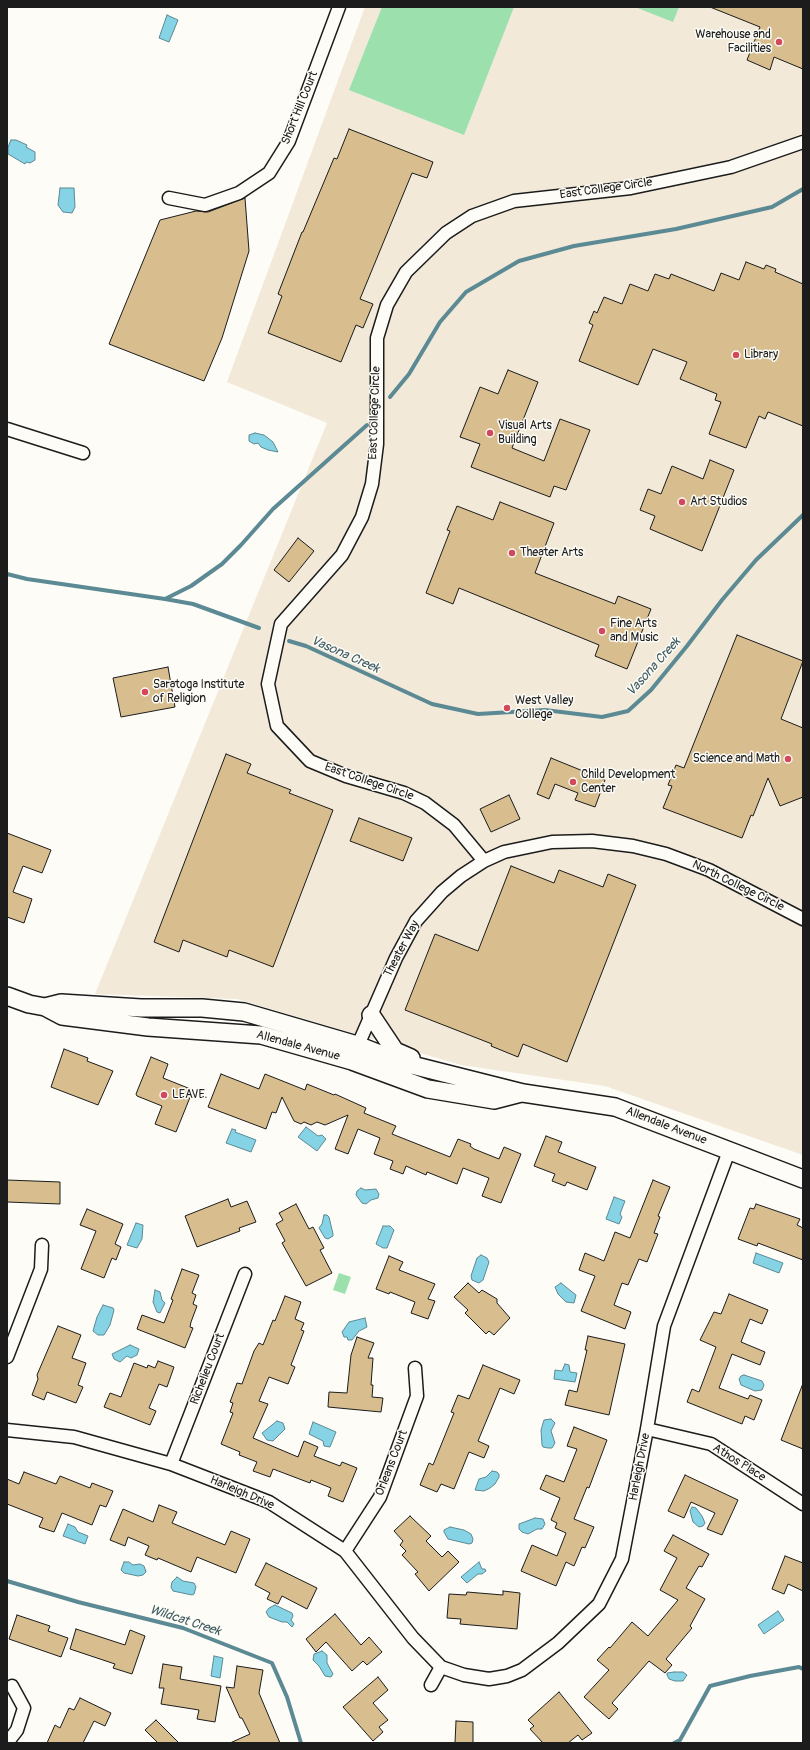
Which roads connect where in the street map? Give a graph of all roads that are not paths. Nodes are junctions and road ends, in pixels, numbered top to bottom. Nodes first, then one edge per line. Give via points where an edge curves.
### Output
1 (339, 7) edge
2 (803, 142) edge
3 (169, 198) dead end
4 (7, 429) edge
5 (83, 453) dead end
6 (484, 861) junction
7 (803, 919) edge
8 (7, 996) edge
9 (370, 1015) junction
10 (355, 1053) junction
11 (440, 1071) junction
12 (523, 1093) junction
13 (729, 1151) junction
14 (803, 1179) edge
15 (42, 1245) dead end
16 (244, 1274) dead end
17 (7, 1357) edge
18 (415, 1368) dead end
19 (647, 1429) junction
20 (7, 1430) edge
21 (171, 1464) junction
22 (803, 1504) edge
23 (345, 1551) junction
24 (441, 1667) junction
25 (431, 1685) dead end
26 (12, 1686) dead end
27 (7, 1743) edge

1 - 3 street, Short Hill Court via 289,141 269,173 239,193 205,205
2 - 6 street, East College Circle via 731,167 631,188 514,202 472,216 446,233 406,272 387,305 377,338 376,452 372,484 362,517 342,555 281,624 268,684 277,726 310,761 346,776 404,793 425,803 454,825
4 - 5 street
6 - 7 street, North College Circle via 504,852 552,842 592,841 633,846 666,854 709,870
6 - 9 street, Theater Way via 442,892 416,921
8 - 10 street, Allendale Avenue via 45,1007 62,1016 148,1027 261,1035
9 - 10 street, Theater Way
9 - 11 street via 395,1051
10 - 11 street, Allendale Avenue
10 - 12 street, Allendale Avenue via 428,1089 494,1100
11 - 12 street, Allendale Avenue
12 - 13 street, Allendale Avenue via 615,1107
13 - 14 street, Allendale Avenue
13 - 19 street, Harleigh Drive via 664,1326
15 - 17 street via 41,1269
16 - 21 street, Richelieu Court
18 - 23 street, Orleans Court via 417,1396 380,1497
19 - 22 street, Athos Place via 711,1444
19 - 24 street, Harleigh Drive via 622,1560 599,1604 558,1643 522,1670 507,1676 489,1679 464,1675
20 - 21 street, Harleigh Drive via 74,1437
21 - 23 street, Harleigh Drive via 269,1502
23 - 24 street, Harleigh Drive via 413,1638
24 - 25 street
26 - 27 street via 24,1708 17,1730

